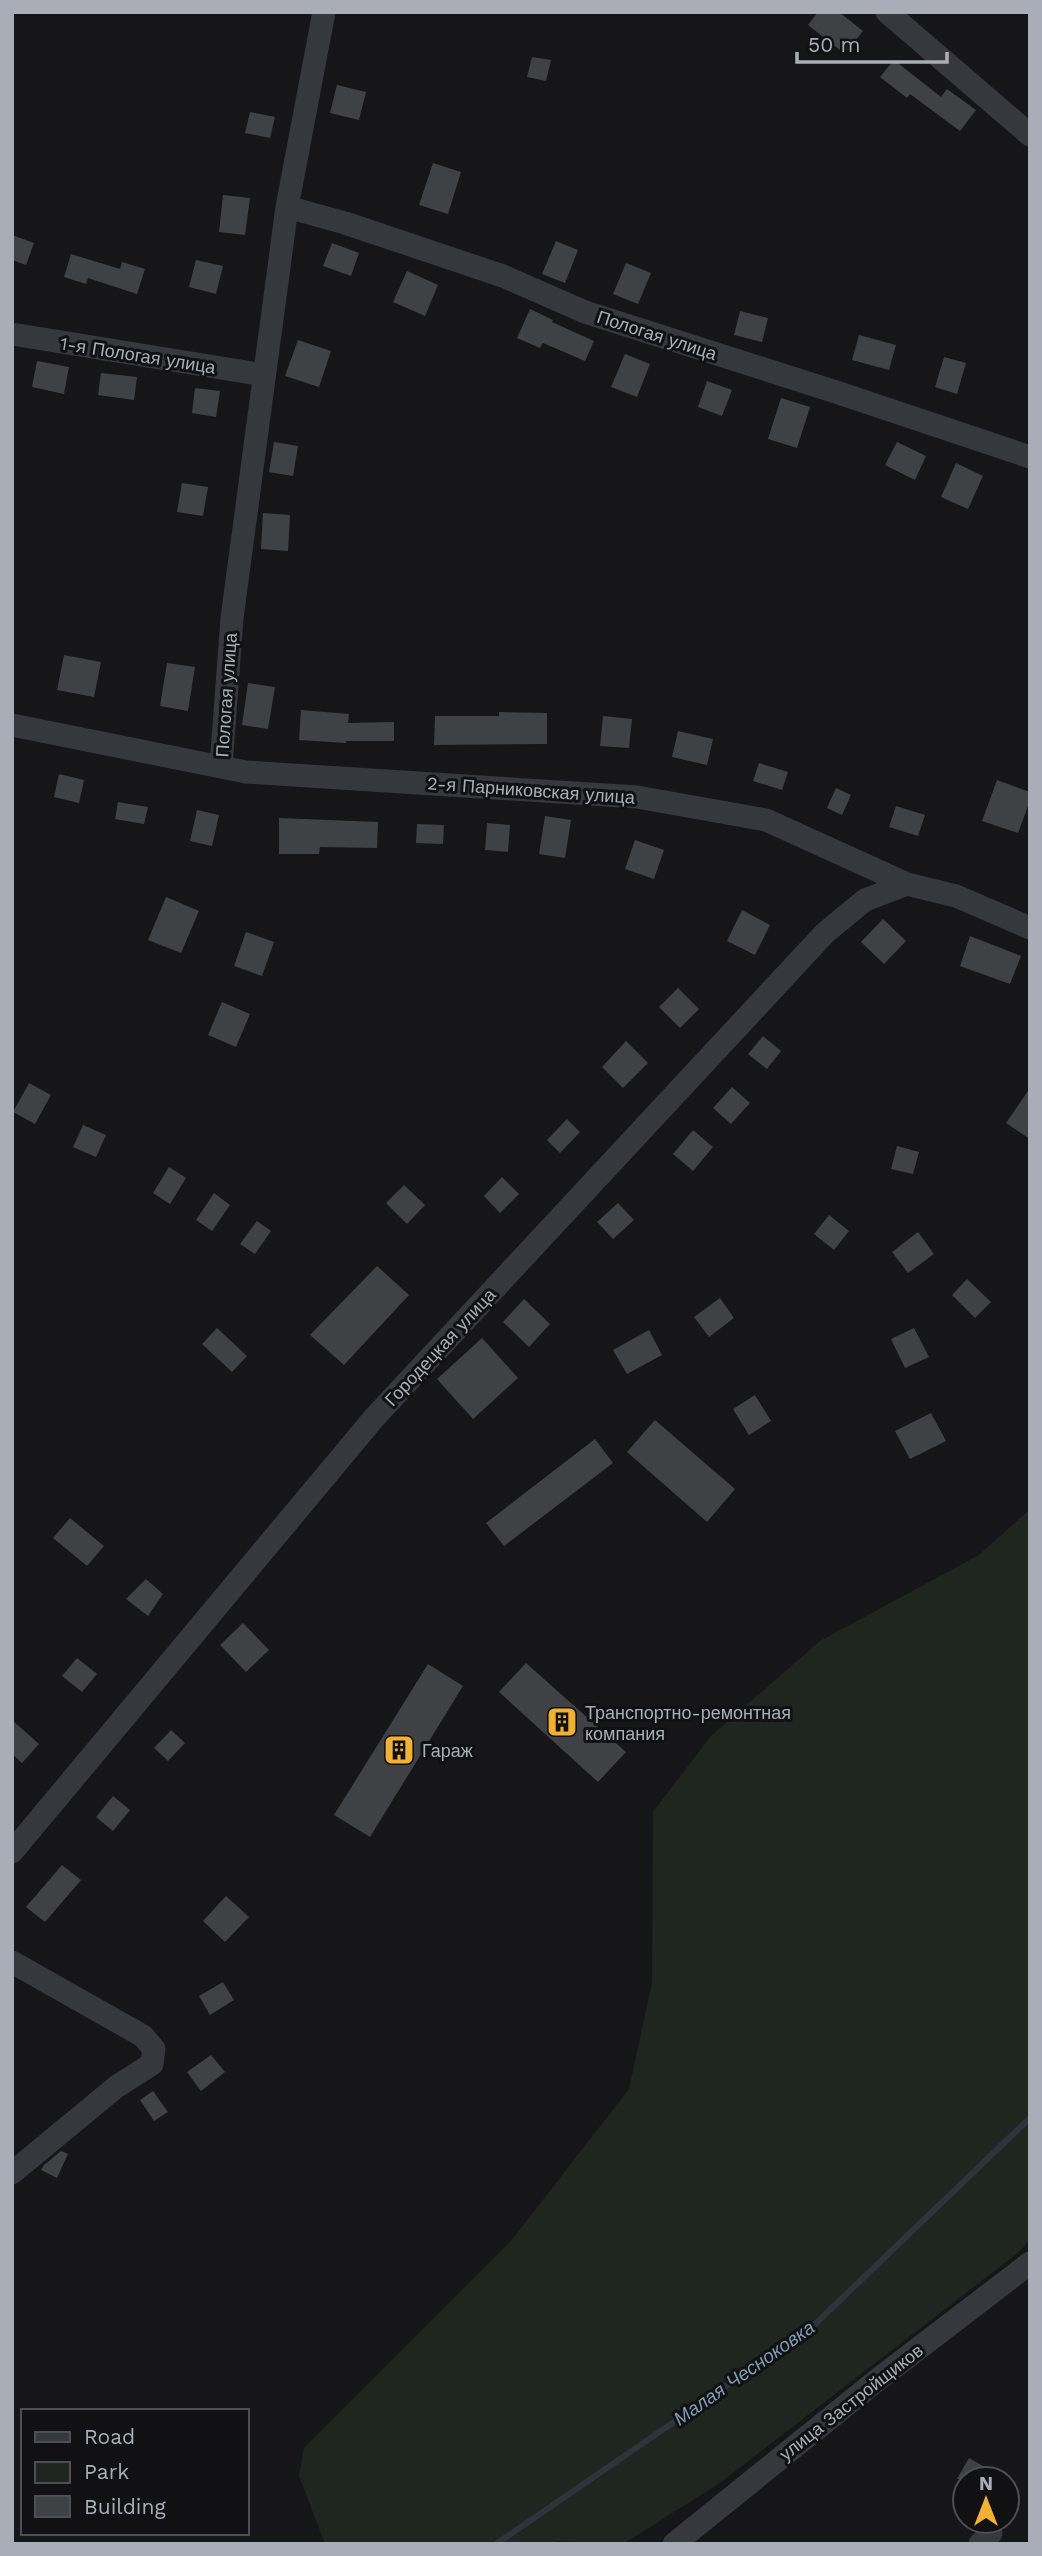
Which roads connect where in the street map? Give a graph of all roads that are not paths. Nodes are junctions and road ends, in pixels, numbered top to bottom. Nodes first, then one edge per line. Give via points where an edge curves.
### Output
1 (324, 12) edge
2 (887, 12) edge
3 (1030, 135) edge
4 (287, 207) junction
5 (12, 334) edge
6 (264, 375) junction
7 (1030, 457) edge
8 (12, 725) edge
9 (221, 766) junction
10 (907, 884) junction
11 (1030, 928) edge
12 (12, 1852) edge
13 (12, 1962) edge
14 (12, 2173) edge
15 (1030, 2263) edge
16 (674, 2544) edge

1 - 4 street, Пологая улица
2 - 3 street
4 - 6 street, Пологая улица
4 - 7 street, Пологая улица via 503,276 584,313
5 - 6 street, 1-я Пологая улица
6 - 9 street, Пологая улица via 232,618
8 - 9 street, 2-я Парниковская улица
9 - 10 street, 2-я Парниковская улица via 246,772 637,797 766,820
10 - 11 street, 2-я Парниковская улица via 957,896
10 - 12 street, Городецкая улица via 865,900 825,933 374,1418
13 - 14 street via 143,2036 154,2049 152,2064 116,2087
15 - 16 street, улица Застройщиков

